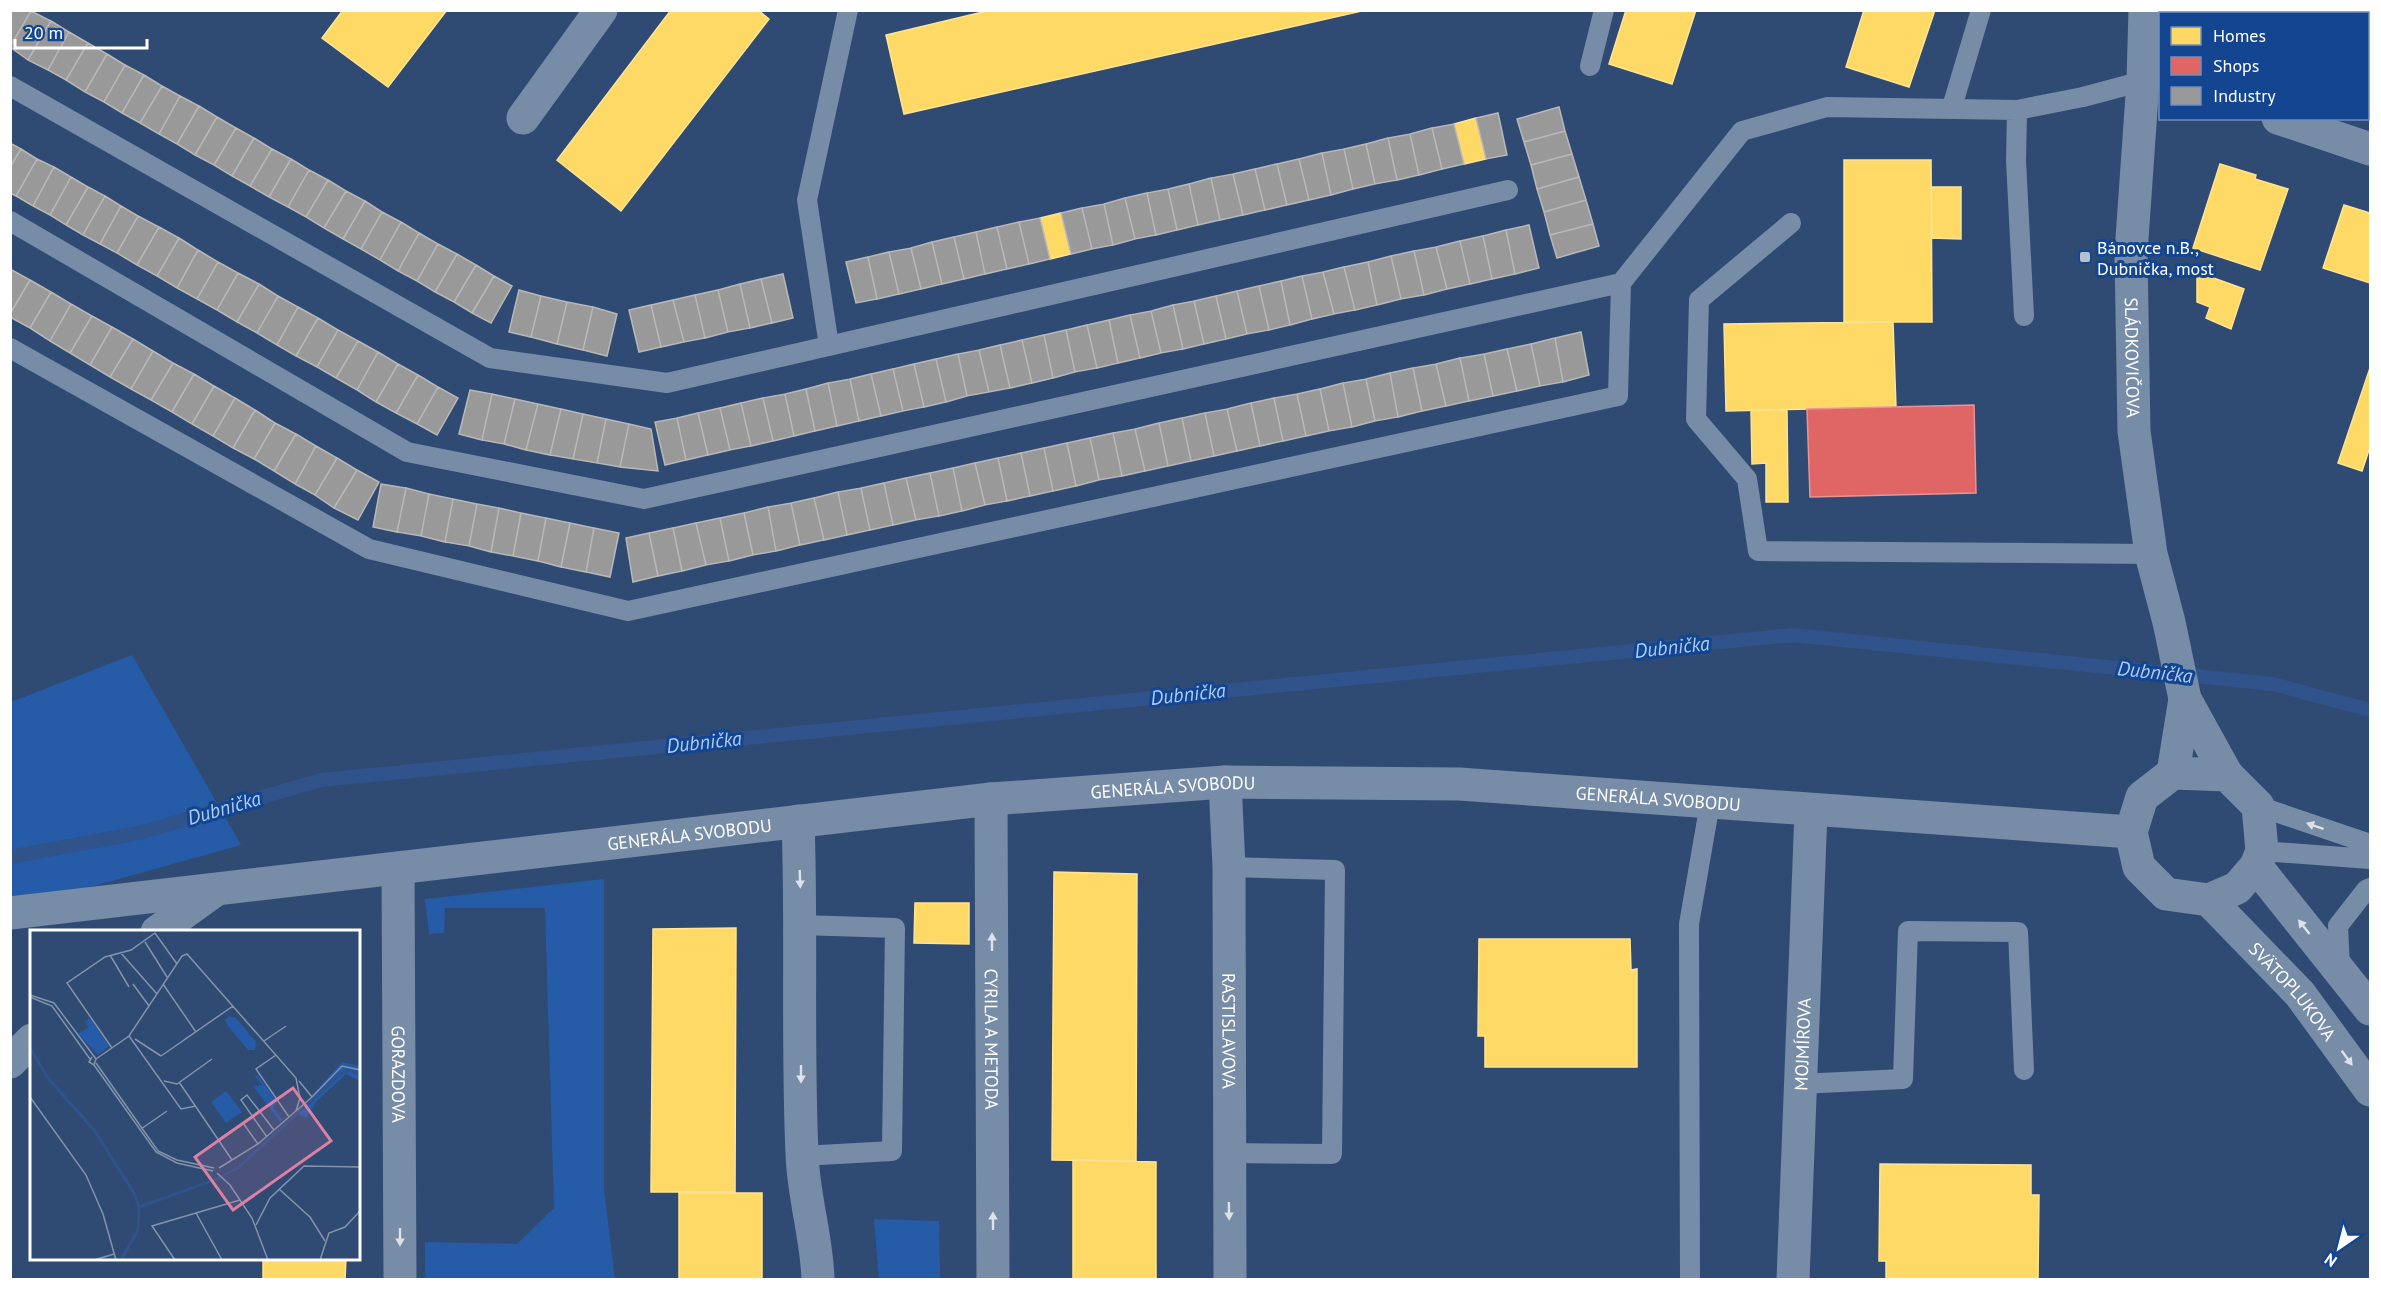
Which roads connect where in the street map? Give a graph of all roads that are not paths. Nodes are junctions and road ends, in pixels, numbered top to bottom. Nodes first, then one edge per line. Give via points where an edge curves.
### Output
1 (602, 10) edge
2 (848, 10) edge
3 (1604, 10) edge
4 (1981, 10) edge
5 (2145, 10) edge
6 (1590, 66) dead end
7 (2152, 82) edge
8 (10, 86) edge
9 (1952, 107) junction
10 (2017, 110) junction
11 (523, 118) dead end
12 (2284, 120) edge
13 (2370, 149) edge
14 (1508, 190) dead end
15 (10, 221) edge
16 (1791, 223) dead end
17 (1621, 283) junction
18 (2024, 316) dead end
19 (829, 346) junction
20 (10, 348) edge
21 (2151, 554) junction
22 (2185, 699) junction
23 (2173, 773) junction
24 (2227, 775) junction
25 (1225, 782) junction
26 (991, 799) junction
27 (1710, 803) junction
28 (2258, 806) junction
29 (1811, 811) junction
30 (798, 821) junction
31 (2131, 832) junction
32 (2370, 844) edge
33 (2259, 858) junction
34 (2370, 859) edge
35 (1229, 867) junction
36 (399, 868) junction
37 (218, 888) junction
38 (2370, 888) edge
39 (2209, 900) junction
40 (10, 913) edge
41 (801, 925) junction
42 (160, 930) edge
43 (2340, 973) junction
44 (2370, 1009) edge
45 (30, 1042) edge
46 (10, 1062) edge
47 (2024, 1070) dead end
48 (1800, 1084) junction
49 (2370, 1090) edge
50 (1228, 1153) junction
51 (802, 1156) junction
52 (400, 1280) edge
53 (818, 1280) edge
54 (993, 1280) edge
55 (1230, 1280) edge
56 (1690, 1280) edge
57 (1793, 1280) edge

1 - 11 street
2 - 19 lane via 807,200
3 - 6 lane
4 - 9 lane
5 - 7 street, SLÁDKOVIČOVA
7 - 10 lane
7 - 21 street, SLÁDKOVIČOVA via 2132,253 2134,431
8 - 19 lane via 490,358 667,383
9 - 10 lane
9 - 17 lane via 1827,107 1742,130
10 - 18 lane
12 - 13 street
14 - 19 lane
15 - 17 lane via 407,452 644,499
16 - 21 lane via 1700,300 1696,419 1747,479 1758,551
17 - 20 lane via 1618,396 628,611 369,549
21 - 22 street, SLÁDKOVIČOVA
22 - 23 street, SLÁDKOVIČOVA
22 - 24 street, SLÁDKOVIČOVA
23 - 24 street
23 - 31 street via 2142,797
24 - 28 street
25 - 26 street, GENERÁLA SVOBODU
25 - 27 street, GENERÁLA SVOBODU via 1459,784
25 - 35 street, RASTISLAVOVA
26 - 30 street, GENERÁLA SVOBODU
54 -> 26 street, CYRILA A METODA
27 - 29 street, GENERÁLA SVOBODU
27 - 56 lane via 1689,924
32 -> 28 lane
28 - 33 street
29 - 31 street, GENERÁLA SVOBODU
29 - 48 street, MOJMÍROVA
30 - 36 street, GENERÁLA SVOBODU
30 -> 41 street
31 - 39 street via 2139,867 2166,894
33 - 34 lane
33 - 39 street via 2237,888
43 -> 33 street
35 - 50 street, RASTISLAVOVA
35 - 50 lane via 1335,870 1332,1154
36 - 37 street, GENERÁLA SVOBODU
36 -> 52 street, GORAZDOVA
37 - 40 street, GENERÁLA SVOBODU
37 - 42 street
38 - 43 lane via 2338,926
39 -> 49 street, SVÄTOPLUKOVA via 2300,994
41 -> 51 street
41 - 51 lane via 895,928 892,1151
43 - 44 street
45 - 46 street
47 - 48 lane via 2018,932 1908,931 1903,1079
48 - 57 street, MOJMÍROVA
50 -> 55 street, RASTISLAVOVA
51 - 53 street via 818,1251

